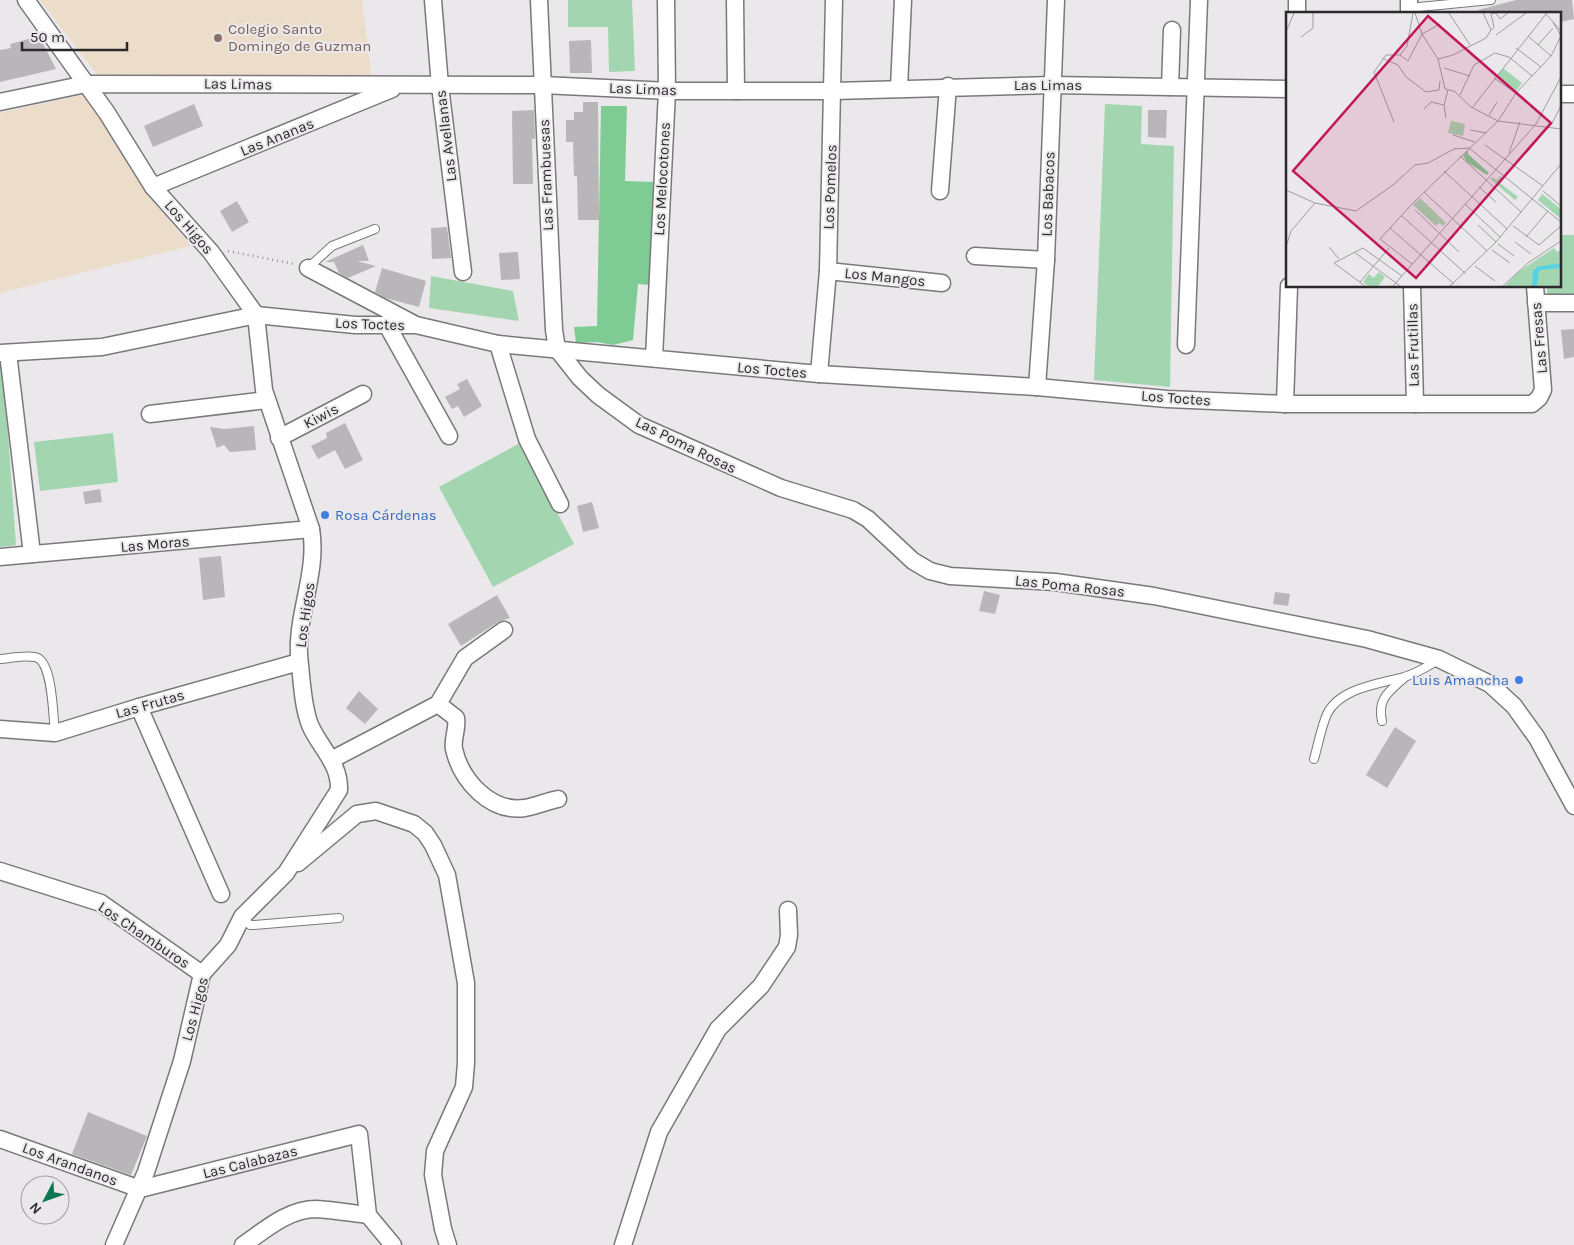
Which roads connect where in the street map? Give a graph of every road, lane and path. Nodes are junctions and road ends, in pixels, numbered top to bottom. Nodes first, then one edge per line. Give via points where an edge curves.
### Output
1 (26, 0) edge
2 (433, 0) edge
3 (540, 0) edge
4 (666, 0) edge
5 (735, 0) edge
6 (834, 0) edge
7 (903, 0) edge
8 (1056, 0) edge
9 (1199, 0) edge
10 (1491, 0) edge
11 (1409, 7) edge
12 (1172, 30) dead end
13 (86, 84) junction
14 (542, 85) junction
15 (1052, 85) junction
16 (400, 86) junction
17 (440, 86) junction
18 (948, 86) junction
19 (1170, 87) junction
20 (899, 88) junction
21 (1194, 88) junction
22 (1286, 89) edge
23 (667, 90) junction
24 (736, 91) junction
25 (833, 91) junction
26 (0, 102) edge
27 (154, 187) junction
28 (940, 191) dead end
29 (375, 229) dead end
30 (211, 252) junction
31 (974, 256) dead end
32 (1046, 260) junction
33 (308, 268) junction
34 (828, 271) junction
35 (463, 272) dead end
36 (942, 283) dead end
37 (1289, 288) edge
38 (1412, 288) edge
39 (1535, 288) edge
40 (1536, 303) junction
41 (1574, 303) edge
42 (256, 315) junction
43 (387, 325) junction
44 (416, 325) junction
45 (498, 344) junction
46 (1186, 345) dead end
47 (557, 349) junction
48 (4, 353) edge
49 (654, 358) junction
50 (819, 374) junction
51 (1036, 387) junction
52 (1544, 390) joint
53 (363, 394) dead end
54 (267, 400) junction
55 (1286, 404) junction
56 (1415, 404) junction
57 (150, 414) dead end
58 (450, 436) dead end
59 (279, 438) junction
60 (560, 504) dead end
61 (310, 529) junction
62 (32, 554) junction
63 (0, 557) edge
64 (504, 630) dead end
65 (0, 659) edge
66 (1439, 659) junction
67 (299, 662) junction
68 (1405, 677) junction
69 (438, 704) junction
70 (139, 707) junction
71 (1382, 721) dead end
72 (0, 729) edge
73 (55, 733) junction
74 (1314, 759) dead end
75 (332, 760) junction
76 (558, 798) dead end
77 (1574, 806) edge
78 (0, 871) edge
79 (286, 873) junction
80 (221, 894) dead end
81 (788, 910) dead end
82 (242, 917) junction
83 (339, 918) dead end
84 (202, 974) junction
85 (0, 1139) edge
86 (140, 1189) junction
87 (368, 1215) junction
88 (114, 1245) edge
89 (243, 1245) edge
90 (393, 1245) edge
91 (448, 1245) edge
92 (623, 1245) edge

1 - 13 street, Los Higos
2 - 17 street, Las Avellanas
3 - 14 street, Las Frambuesas
4 - 23 street, Los Melocotones
5 - 24 street
6 - 25 street, Los Pomelos
7 - 20 street
8 - 15 street, Los Babacos
9 - 21 street
10 - 11 lane
12 - 19 street
13 - 16 street, Las Limas
13 - 26 street, Las Limas
13 - 27 street, Los Higos
14 - 17 street, Las Limas
14 - 23 street, Las Limas
14 - 47 street, Las Frambuesas via 551,310
15 - 18 street, Las Limas
15 - 19 street, Las Limas
15 - 32 street, Los Babacos
16 - 17 street, Las Limas
16 - 27 street, Las Ananas
17 - 35 street, Las Avellanas
18 - 20 street, Las Limas
18 - 28 street
19 - 21 street, Las Limas
20 - 25 street, Las Limas
21 - 22 street, Las Limas
21 - 46 street
23 - 24 street, Las Limas
23 - 49 street, Los Melocotones
24 - 25 street, Las Limas
25 - 34 street, Los Pomelos
27 - 30 street, Los Higos
29 - 33 lane via 332,246
30 - 33 path via 244,253
30 - 42 street, Los Higos
31 - 32 street
32 - 51 street, Los Babacos
33 - 44 street
34 - 36 street, Los Mangos
34 - 50 street, Los Pomelos
37 - 55 street
38 - 56 street, Las Frutillas
39 - 40 street, Las Fresas
40 - 41 street
40 - 52 street, Las Fresas
42 - 43 street, Los Toctes
42 - 48 street, Los Toctes via 102,346
42 - 54 street, Los Higos
43 - 44 street, Los Toctes
43 - 58 street
44 - 45 street, Los Toctes
45 - 47 street, Los Toctes
45 - 60 street via 527,439
47 - 49 street, Los Toctes
47 - 66 street, Las Poma Rosas via 598,395 640,425 781,488 853,510 913,561 930,571 950,576 1056,582 1154,596 1367,639
48 - 62 street
49 - 50 street, Los Toctes
50 - 51 street, Los Toctes
51 - 55 street, Los Toctes
52 - 56 street, Los Toctes via 1532,404
53 - 59 street, Kiwis
54 - 57 street
54 - 59 street, Los Higos
55 - 56 street, Los Toctes
59 - 61 street, Los Higos
61 - 62 street, Las Moras
61 - 67 street, Los Higos via 312,562 301,626
62 - 63 street, Las Moras
64 - 69 street via 465,658
65 - 73 lane via 36,657 43,662 48,672
66 - 68 lane
66 - 77 street, Las Poma Rosas via 1490,684 1514,706 1537,738
67 - 70 street, Las Frutas
67 - 75 street, Los Higos via 310,723
68 - 71 lane via 1380,702
68 - 74 lane via 1361,689 1337,702 1327,714
69 - 75 street
69 - 76 street via 456,718 454,748 461,769 472,787 486,798 506,807 524,808
70 - 73 street, Las Frutas
70 - 80 street
72 - 73 street, Las Frutas
75 - 79 street, Los Higos via 339,780 338,790
78 - 84 street, Los Chamburos via 101,903
79 - 82 street, Los Higos
79 - 91 street via 357,814 376,811 414,824 425,833 448,874 466,983 466,1054 464,1087 436,1151 433,1175 442,1229
81 - 92 street via 787,947 760,986 718,1029 659,1132
82 - 83 lane via 250,925
82 - 84 street, Los Higos via 228,945
84 - 86 street, Los Higos via 182,1061
85 - 86 street, Los Arandanos
86 - 87 street, Las Calabazas via 359,1134
86 - 88 street, Los Higos
87 - 89 street via 315,1209 298,1212 283,1218
87 - 90 street

